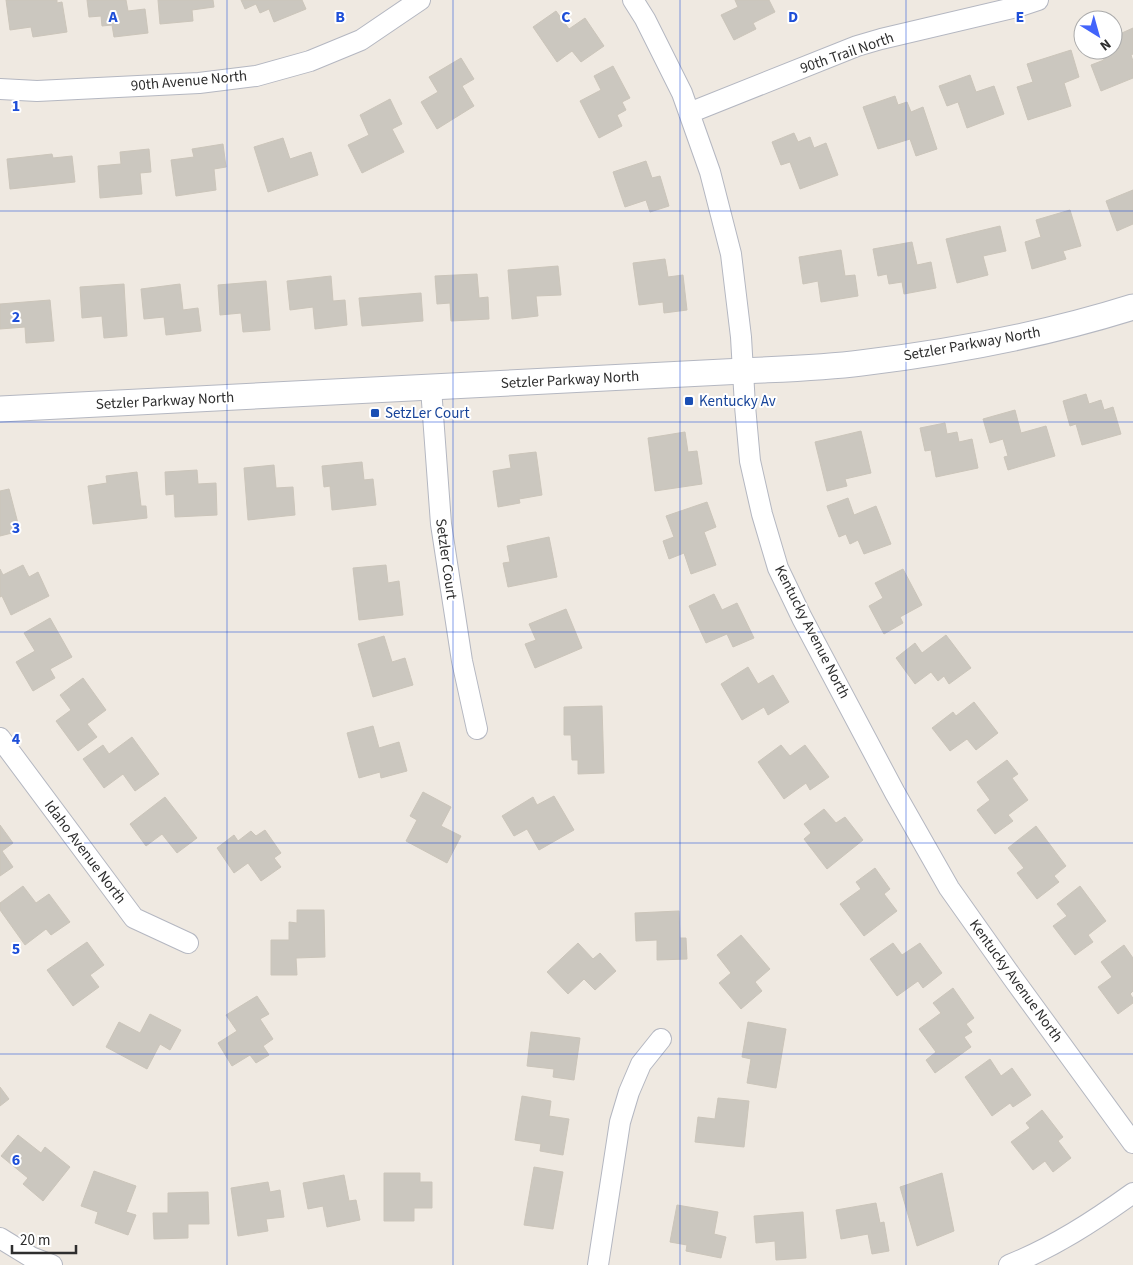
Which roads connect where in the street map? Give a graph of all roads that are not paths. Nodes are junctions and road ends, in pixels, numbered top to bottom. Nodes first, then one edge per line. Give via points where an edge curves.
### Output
1 (420, 0) edge
2 (633, 0) edge
3 (1038, 0) edge
4 (0, 89) edge
5 (689, 113) junction
6 (1133, 307) edge
7 (743, 371) junction
8 (431, 388) junction
9 (0, 409) edge
10 (477, 729) dead end
11 (0, 738) edge
12 (188, 943) dead end
13 (661, 1040) dead end
14 (1133, 1143) edge
15 (1133, 1193) edge
16 (0, 1238) edge
17 (52, 1265) edge
18 (598, 1265) edge
19 (1009, 1265) edge

1 - 4 street, 90th Avenue North via 361,40 310,61 256,76 199,83 37,91
2 - 5 street, Kentucky Avenue North
3 - 5 street, 90th Trail North via 857,46
5 - 7 street, Kentucky Avenue North via 710,172 731,254
6 - 7 street, Setzler Parkway North via 1088,321 973,347 859,363
7 - 8 street, Setzler Parkway North
7 - 14 street, Kentucky Avenue North via 750,460 762,514 778,568 802,618 895,793 950,888
8 - 9 street, Setzler Parkway North
8 - 10 street, Setzler Court via 441,524 462,661
11 - 12 street, Idaho Avenue North via 134,918
13 - 18 street via 641,1064 620,1122
15 - 19 street via 1095,1221
16 - 17 street via 31,1257

